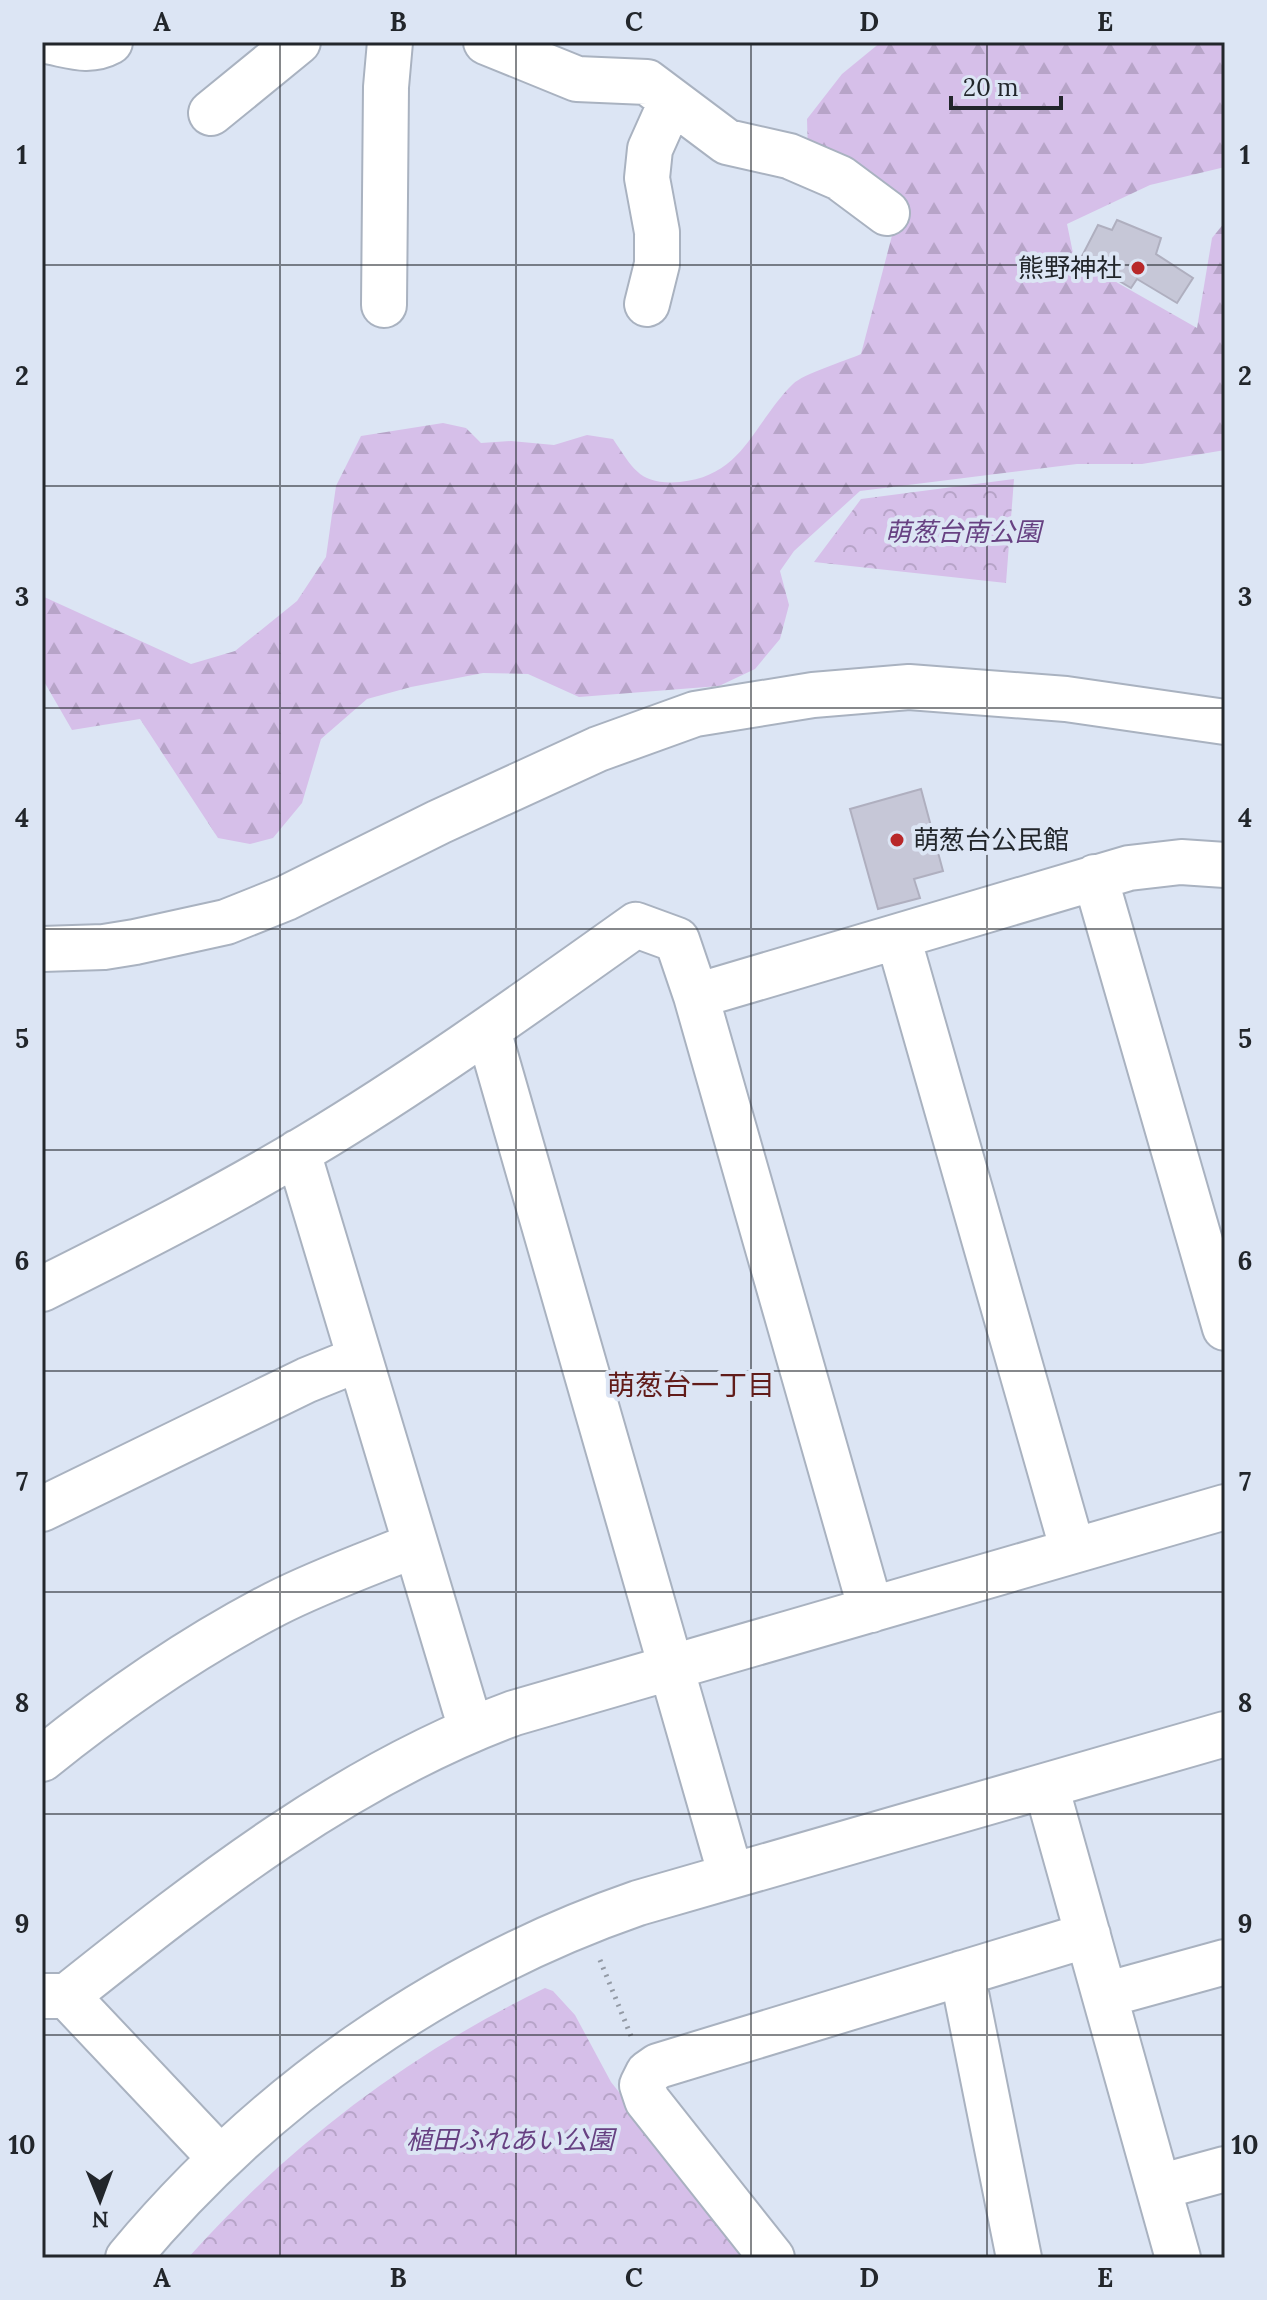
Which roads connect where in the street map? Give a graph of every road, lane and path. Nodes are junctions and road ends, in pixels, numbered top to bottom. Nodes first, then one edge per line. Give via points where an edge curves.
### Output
1 (51, 42) edge
2 (110, 42) edge
3 (298, 42) edge
4 (390, 42) edge
5 (486, 42) edge
6 (671, 102) junction
7 (211, 113) dead end
8 (887, 213) dead end
9 (647, 304) dead end
10 (384, 305) dead end
11 (1225, 722) edge
12 (1225, 865) edge
13 (1095, 877) junction
14 (898, 937) junction
15 (42, 949) edge
16 (696, 996) junction
17 (488, 1030) junction
18 (298, 1152) junction
19 (42, 1289) edge
20 (1225, 1328) edge
21 (359, 1359) junction
22 (1225, 1507) edge
23 (42, 1509) edge
24 (415, 1545) junction
25 (1073, 1551) junction
26 (871, 1610) junction
27 (671, 1668) junction
28 (471, 1729) junction
29 (1225, 1734) edge
30 (42, 1759) edge
31 (1046, 1786) junction
32 (731, 1876) junction
33 (585, 1921) junction
34 (1088, 1935) junction
35 (1225, 1962) edge
36 (962, 1973) junction
37 (1105, 1995) junction
38 (54, 1996) edge
39 (648, 2073) junction
40 (220, 2158) junction
41 (1225, 2169) edge
42 (1159, 2187) junction
43 (128, 2258) edge
44 (772, 2258) edge
45 (1019, 2258) edge
46 (1178, 2258) edge

1 - 2 street via 83,49
3 - 7 street
4 - 10 street
5 - 6 street via 577,79 647,82
6 - 8 street via 727,142 789,156 840,178
6 - 9 street via 650,149 647,178 657,264
11 - 15 street via 1066,699 909,687 813,695 695,714 598,749 226,922 104,947
12 - 13 street via 1156,863
13 - 14 street
13 - 20 street
14 - 16 street
14 - 25 street
16 - 17 street via 677,940 636,925
16 - 26 street
17 - 18 street
17 - 27 street
18 - 19 street
18 - 21 street
21 - 23 street
21 - 24 street
22 - 25 street
24 - 28 street
24 - 30 street via 275,1604 212,1640 119,1700
25 - 26 street
26 - 27 street
27 - 28 street
27 - 32 street
28 - 38 street via 325,1806
29 - 31 street
31 - 32 street
31 - 34 street
32 - 33 street
33 - 39 path
33 - 40 street via 503,1958 357,2045
34 - 36 street
34 - 37 street
35 - 37 street
36 - 39 street
36 - 45 street
37 - 42 street
38 - 40 street
39 - 44 street via 642,2085 647,2100
40 - 43 street
41 - 42 street
42 - 46 street

